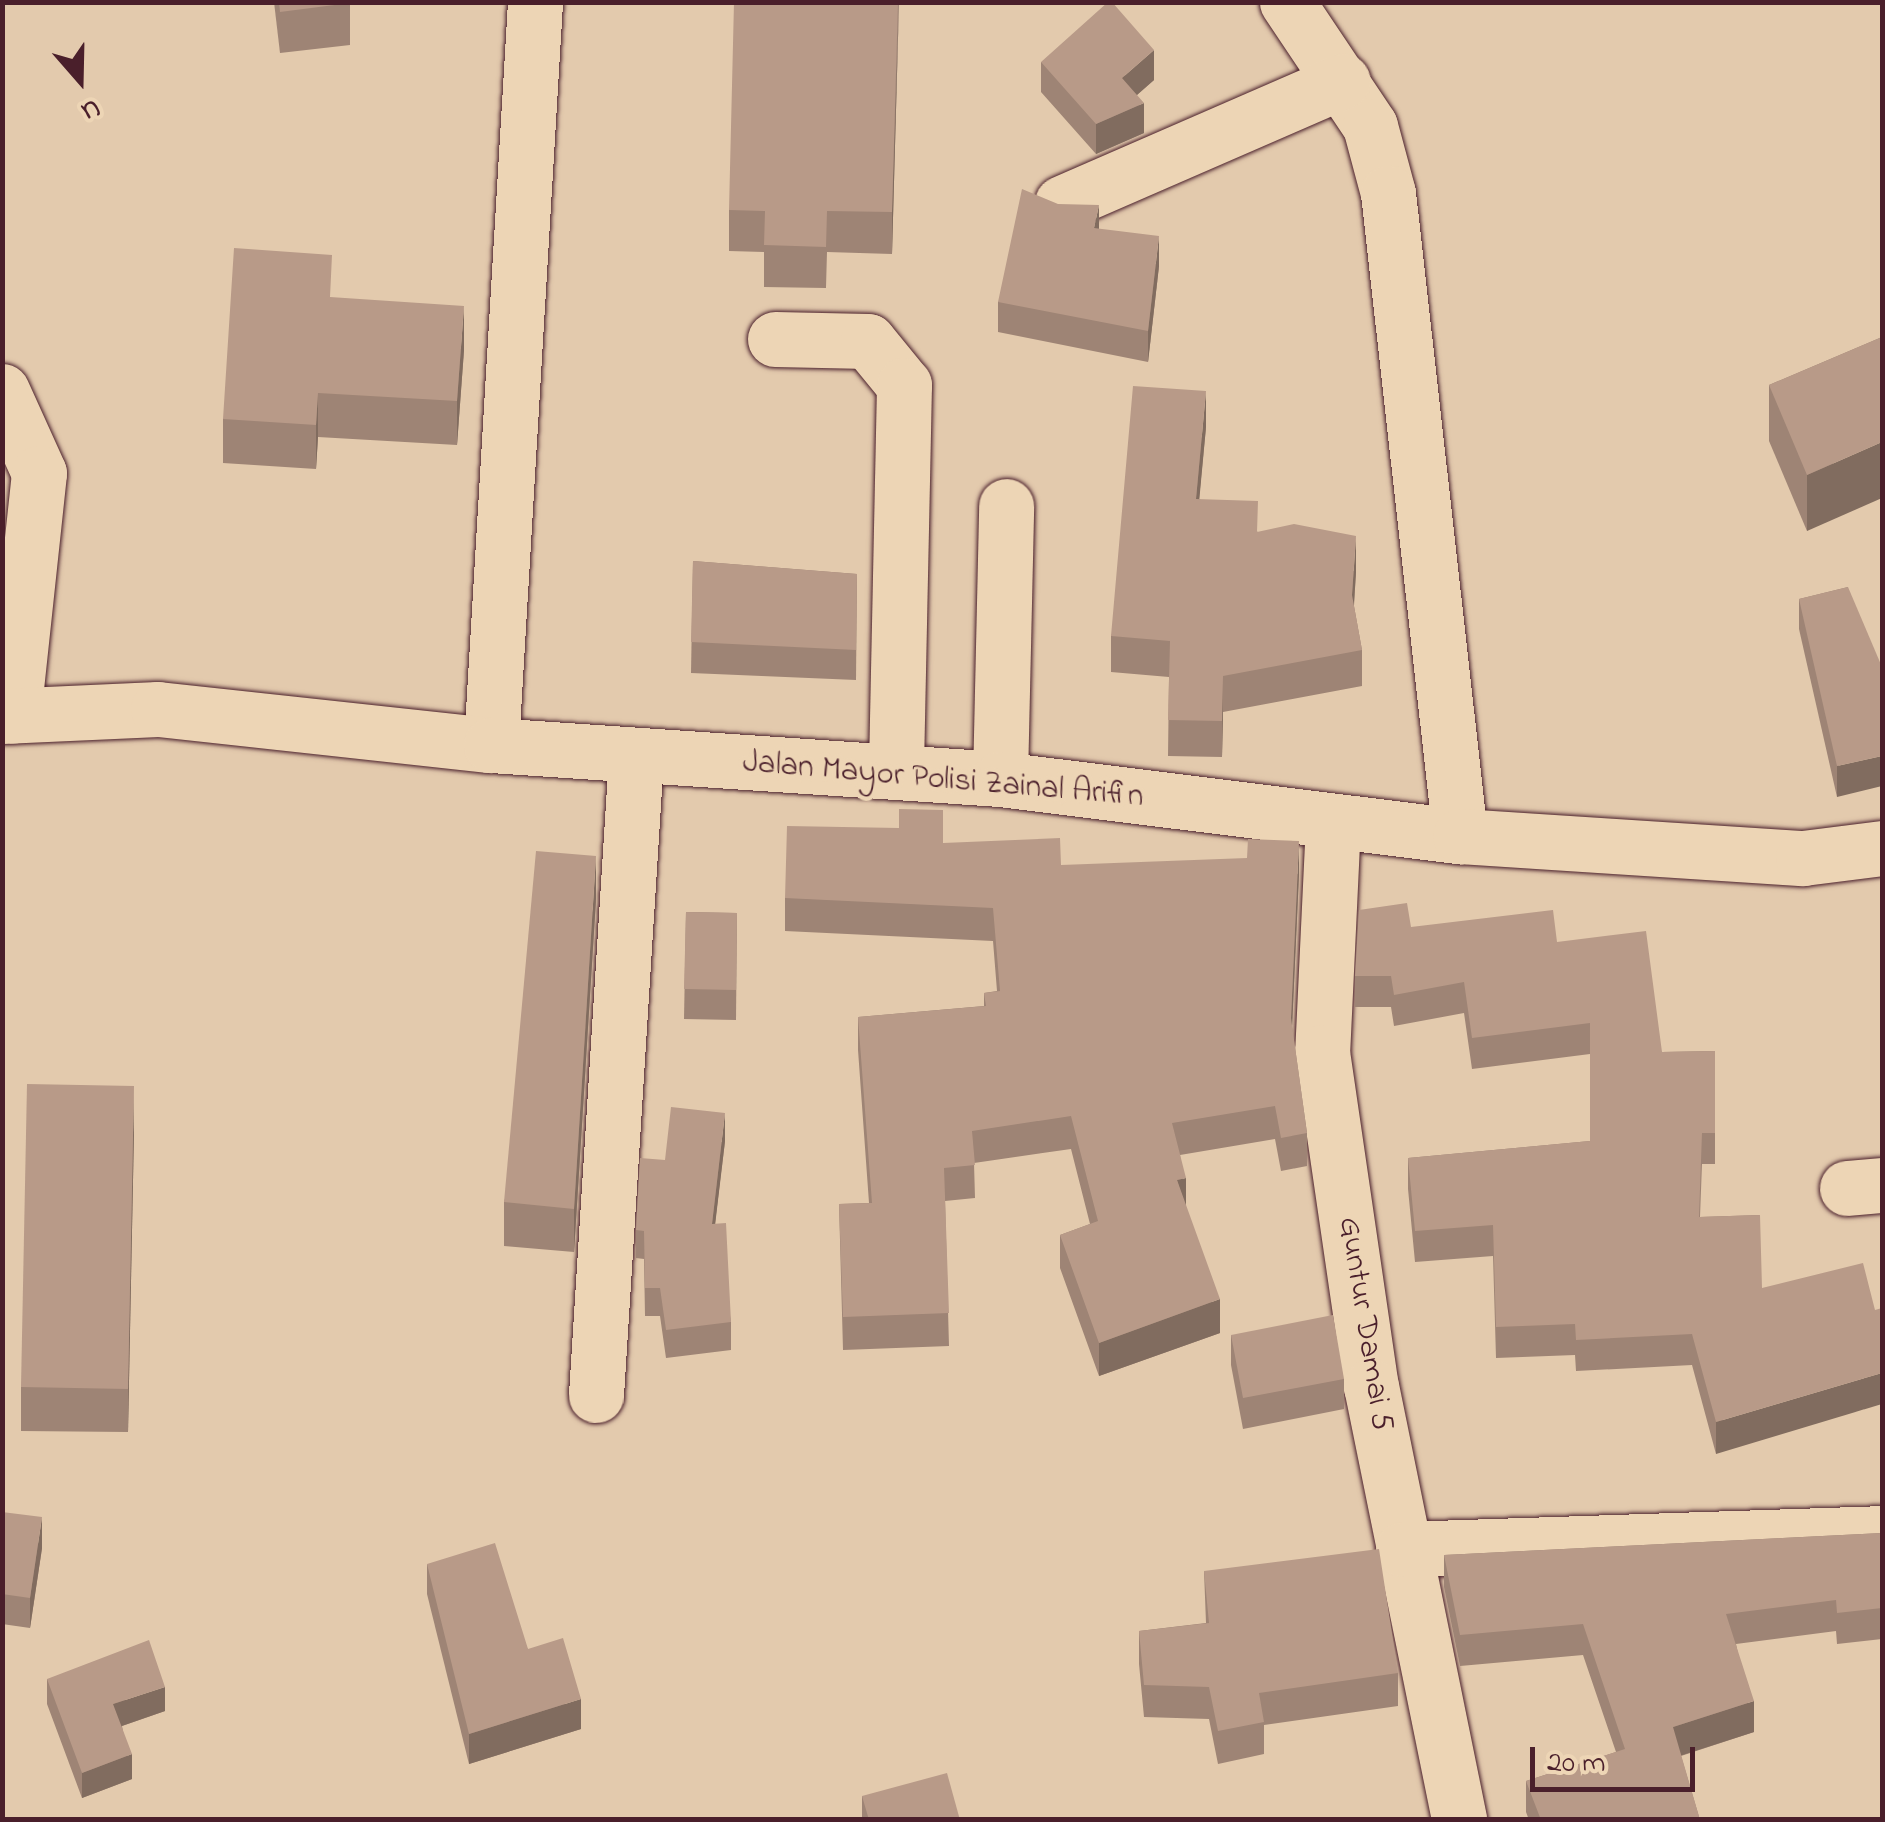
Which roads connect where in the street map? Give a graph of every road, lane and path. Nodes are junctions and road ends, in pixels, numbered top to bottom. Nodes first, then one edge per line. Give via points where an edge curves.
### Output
1 (535, 2) edge
2 (1287, 2) edge
3 (1343, 81) junction
4 (1062, 202) edge
5 (775, 339) dead end
6 (2, 391) edge
7 (1006, 506) dead end
8 (8, 716) edge
9 (491, 745) junction
10 (636, 756) junction
11 (896, 772) junction
12 (1000, 780) junction
13 (1334, 822) junction
14 (1460, 836) junction
15 (1882, 848) edge
16 (596, 1395) dead end
17 (1882, 1532) edge
18 (1403, 1549) junction
19 (1459, 1820) edge

1 - 9 street
2 - 3 street
3 - 4 street
3 - 14 street via 1370,126 1388,193
5 - 11 street via 868,342 904,385
6 - 8 street via 39,474
7 - 12 street
8 - 9 street, Jalan Mayor Polisi Zainal Arifin via 158,709
9 - 10 street, Jalan Mayor Polisi Zainal Arifin
10 - 11 street, Jalan Mayor Polisi Zainal Arifin
10 - 16 street
11 - 12 street, Jalan Mayor Polisi Zainal Arifin
12 - 13 street, Jalan Mayor Polisi Zainal Arifin
13 - 14 street, Jalan Mayor Polisi Zainal Arifin
13 - 18 street, Guntur Damai 5 via 1322,1052
14 - 15 street, Jalan Mayor Polisi Zainal Arifin via 1803,858
17 - 18 street
18 - 19 street, Guntur Damai 5

